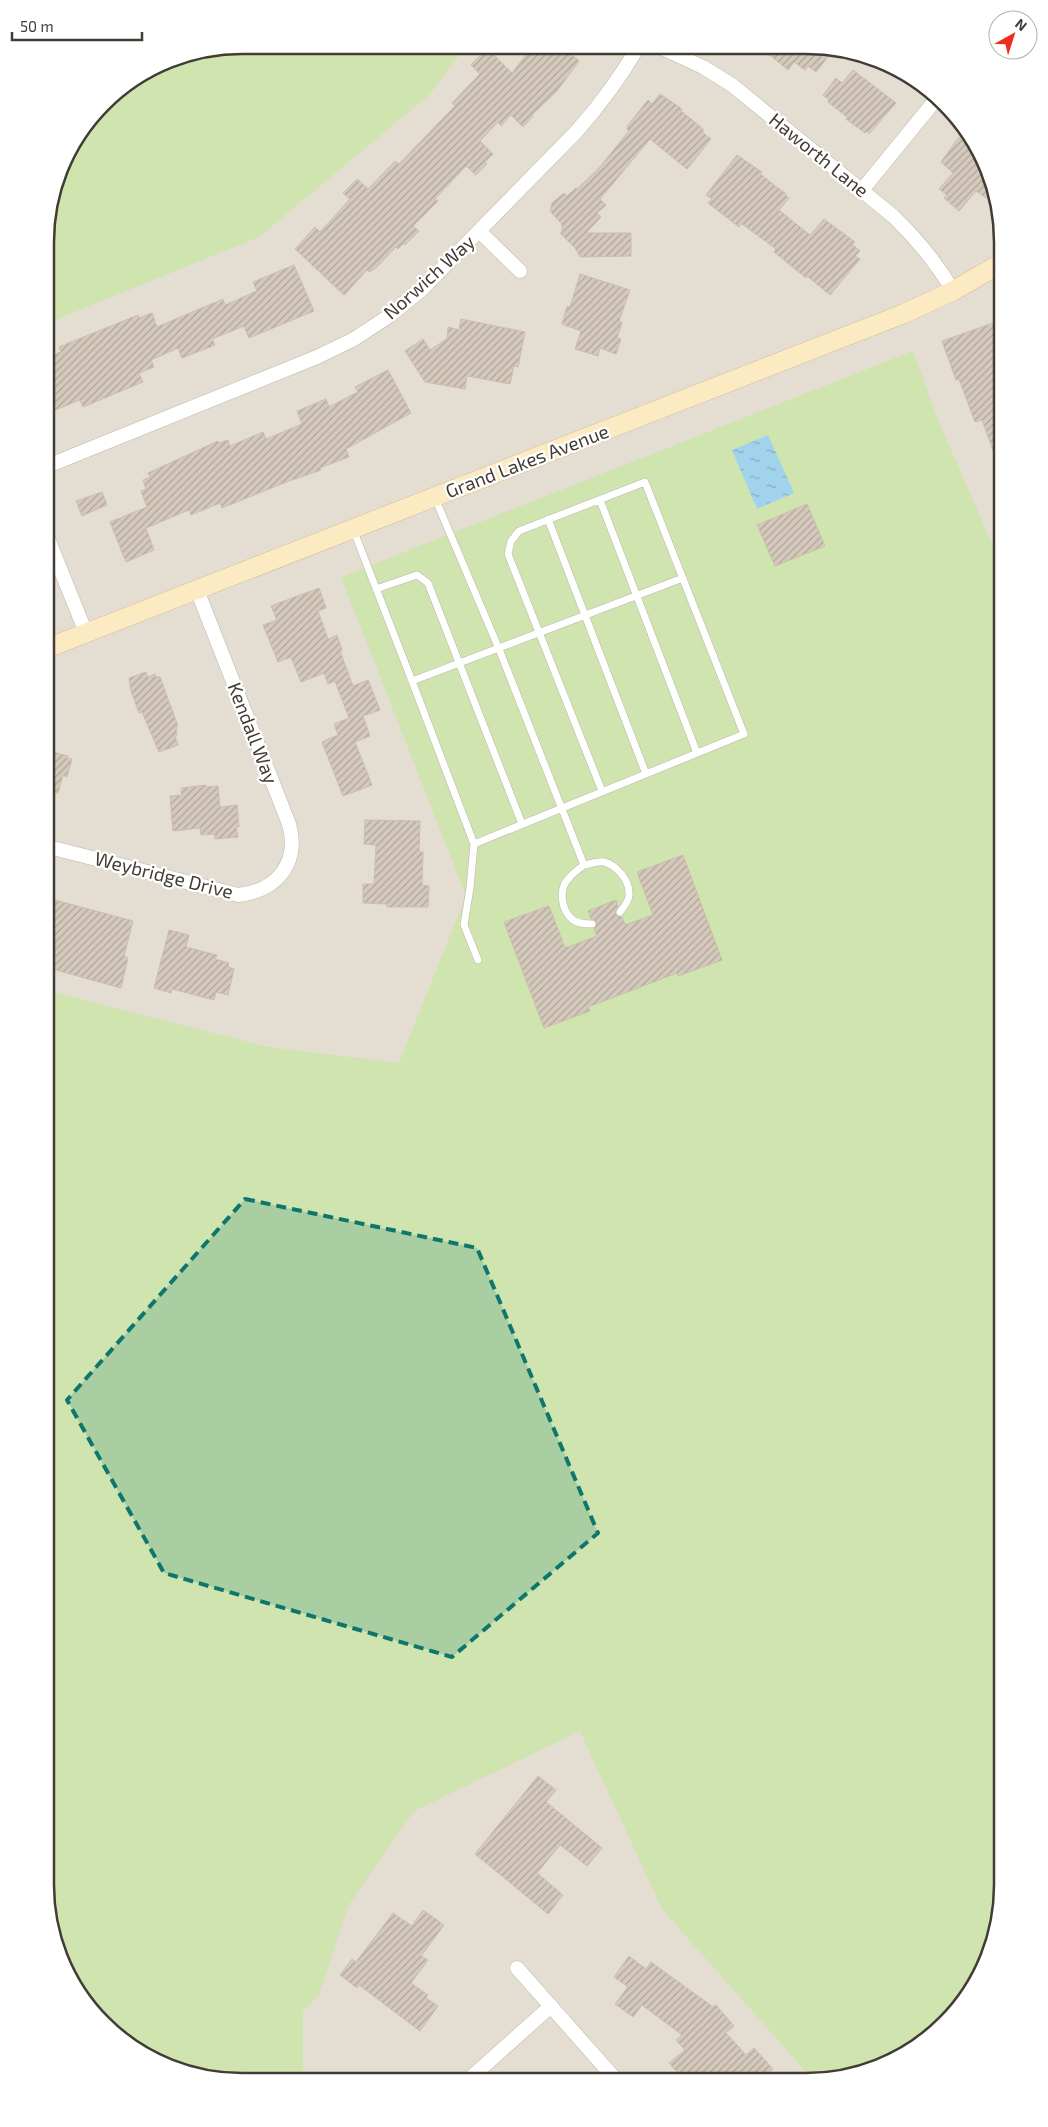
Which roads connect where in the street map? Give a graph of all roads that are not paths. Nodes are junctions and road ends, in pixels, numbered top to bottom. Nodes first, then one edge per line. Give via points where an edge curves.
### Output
1 (634, 54) edge
2 (674, 54) edge
3 (933, 103) edge
4 (862, 190) junction
5 (479, 231) junction
6 (994, 267) edge
7 (520, 271) dead end
8 (953, 291) junction
9 (54, 463) edge
10 (434, 497) junction
11 (600, 500) junction
12 (548, 519) junction
13 (353, 528) junction
14 (54, 553) edge
15 (683, 578) junction
16 (376, 589) junction
17 (197, 590) junction
18 (636, 595) junction
19 (585, 615) junction
20 (539, 632) junction
21 (86, 633) junction
22 (54, 645) edge
23 (498, 649) junction
24 (460, 664) junction
25 (412, 682) junction
26 (697, 753) junction
27 (646, 774) junction
28 (602, 791) junction
29 (561, 808) junction
30 (522, 824) junction
31 (474, 844) junction
32 (54, 848) edge
33 (584, 866) junction
34 (279, 877) joint
35 (620, 912) dead end
36 (592, 924) dead end
37 (478, 960) dead end
38 (517, 1968) dead end
39 (551, 2006) junction
40 (475, 2073) edge
41 (609, 2073) edge

1 - 5 street, Norwich Way via 599,106
2 - 4 street, Haworth Lane via 732,85
3 - 4 street
4 - 8 street, Haworth Lane via 917,239
5 - 7 street
5 - 9 street, Norwich Way via 421,290 354,339 317,358
6 - 8 street, Grand Lakes Avenue
8 - 10 street, Grand Lakes Avenue via 903,314
10 - 13 street, Grand Lakes Avenue
10 - 23 lane
11 - 12 lane
11 - 15 lane via 645,482
11 - 18 lane
12 - 19 lane
12 - 20 lane via 519,530 511,541 508,554
13 - 16 lane
13 - 17 street, Grand Lakes Avenue
14 - 21 street
15 - 18 lane
15 - 26 lane via 744,734
16 - 24 lane via 418,575 428,583
16 - 25 lane
17 - 21 street, Grand Lakes Avenue
17 - 34 street, Kendall Way via 292,834 288,864
18 - 19 lane
18 - 26 lane
19 - 20 lane
19 - 27 lane
20 - 23 lane
20 - 28 lane
21 - 22 street, Grand Lakes Avenue
23 - 24 lane
23 - 29 lane
24 - 25 lane
24 - 30 lane
25 - 31 lane
26 - 27 lane
27 - 28 lane
28 - 29 lane
29 - 30 lane
29 - 33 lane
30 - 31 lane
31 - 37 lane via 464,925
32 - 34 street, Weybridge Drive via 238,895 268,887
33 - 35 lane via 603,862 616,868 626,880 629,894
33 - 36 lane via 568,878 561,893 563,906 573,919 582,924
38 - 39 street
39 - 40 street
39 - 41 street

